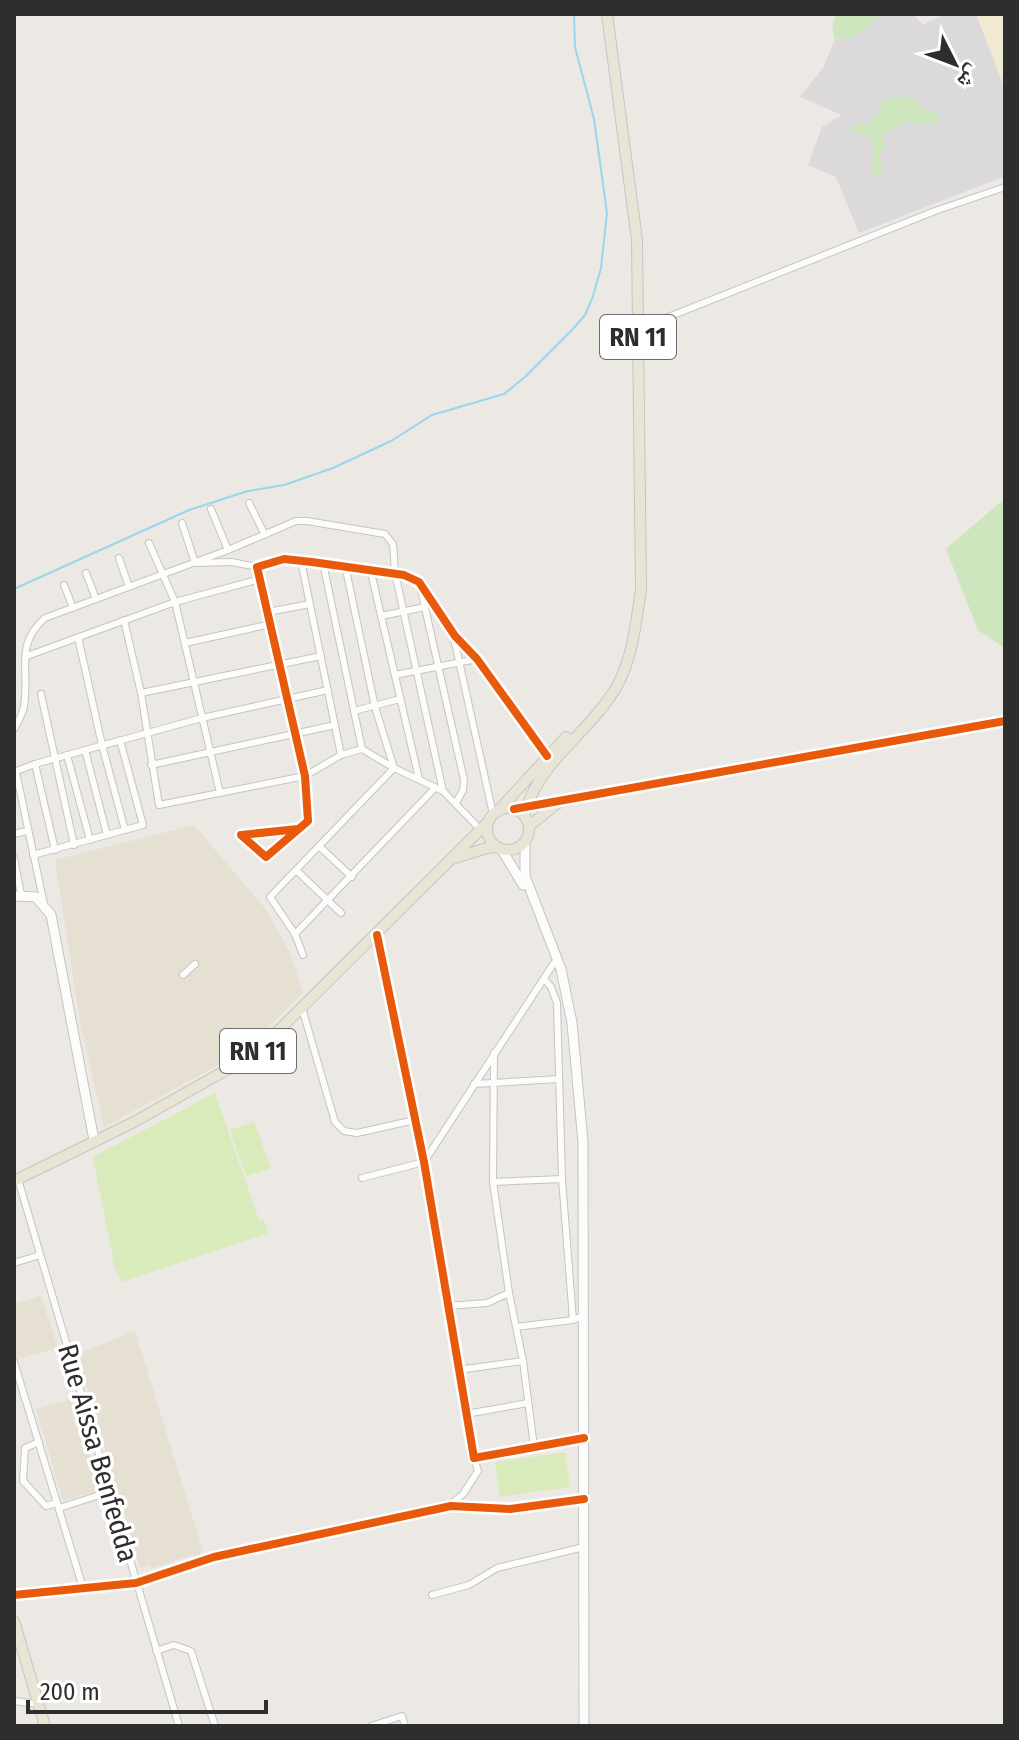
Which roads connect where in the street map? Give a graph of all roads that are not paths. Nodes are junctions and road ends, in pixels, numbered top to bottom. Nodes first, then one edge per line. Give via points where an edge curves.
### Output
1 (607, 14) edge
2 (1005, 187) edge
3 (638, 329) junction
4 (249, 503) dead end
5 (211, 509) dead end
6 (182, 523) dead end
7 (265, 535) junction
8 (149, 543) dead end
9 (228, 550) junction
10 (119, 558) dead end
11 (301, 561) junction
12 (195, 563) junction
13 (323, 563) junction
14 (345, 565) junction
15 (257, 567) junction
16 (370, 568) junction
17 (86, 573) dead end
18 (395, 573) junction
19 (162, 575) junction
20 (260, 579) junction
21 (419, 582) junction
22 (64, 585) dead end
23 (129, 587) junction
24 (96, 599) junction
25 (175, 602) junction
26 (310, 604) junction
27 (425, 607) junction
28 (73, 608) junction
29 (268, 612) junction
30 (404, 612) junction
31 (381, 616) junction
32 (124, 620) junction
33 (271, 624) junction
34 (453, 633) junction
35 (78, 637) junction
36 (185, 643) junction
37 (27, 656) junction
38 (321, 656) junction
39 (477, 659) junction
40 (460, 661) junction
41 (626, 661) junction
42 (280, 663) junction
43 (438, 665) junction
44 (415, 670) junction
45 (395, 675) junction
46 (193, 682) junction
47 (328, 690) junction
48 (141, 693) junction
49 (41, 694) dead end
50 (400, 699) junction
51 (287, 701) junction
52 (375, 707) junction
53 (354, 711) junction
54 (202, 718) junction
55 (1005, 721) edge
56 (335, 725) junction
57 (14, 729) edge
58 (148, 733) junction
59 (294, 734) junction
60 (120, 740) junction
61 (102, 745) junction
62 (362, 749) junction
63 (85, 750) junction
64 (209, 753) junction
65 (67, 755) junction
66 (341, 755) junction
67 (547, 756) junction
68 (54, 759) junction
69 (35, 764) junction
70 (151, 765) junction
71 (394, 768) junction
72 (15, 772) edge
73 (305, 776) junction
74 (419, 780) junction
75 (435, 788) junction
76 (533, 790) junction
77 (443, 791) junction
78 (220, 793) junction
79 (456, 803) junction
80 (553, 804) junction
81 (522, 811) junction
82 (493, 816) junction
83 (529, 826) junction
84 (298, 829) junction
85 (480, 829) junction
86 (125, 830) junction
87 (27, 831) junction
88 (14, 834) edge
89 (107, 835) junction
90 (90, 840) junction
91 (525, 843) junction
92 (74, 845) junction
93 (319, 846) junction
94 (500, 848) junction
95 (55, 850) junction
96 (33, 855) junction
97 (14, 858) edge
98 (450, 860) junction
99 (296, 870) junction
100 (352, 877) junction
101 (17, 895) edge
102 (328, 901) junction
103 (44, 904) junction
104 (341, 913) dead end
105 (295, 934) junction
106 (377, 935) junction
107 (303, 955) dead end
108 (554, 963) junction
109 (195, 964) dead end
110 (183, 975) dead end
111 (544, 979) junction
112 (562, 981) junction
113 (302, 1008) junction
114 (494, 1053) junction
115 (559, 1079) junction
116 (494, 1082) junction
117 (474, 1084) junction
118 (415, 1120) junction
119 (94, 1140) junction
120 (424, 1162) junction
121 (362, 1178) dead end
122 (562, 1179) junction
123 (16, 1180) edge
124 (493, 1182) junction
125 (40, 1255) junction
126 (14, 1263) edge
127 (509, 1293) junction
128 (447, 1306) junction
129 (583, 1316) junction
130 (573, 1320) junction
131 (516, 1327) junction
132 (523, 1361) junction
133 (14, 1362) edge
134 (458, 1370) junction
135 (528, 1403) junction
136 (466, 1414) junction
137 (584, 1438) junction
138 (39, 1442) junction
139 (534, 1447) junction
140 (474, 1458) junction
141 (23, 1481) junction
142 (14, 1483) edge
143 (109, 1492) junction
144 (584, 1499) junction
145 (58, 1505) junction
146 (449, 1506) junction
147 (584, 1547) junction
148 (136, 1583) junction
149 (83, 1588) junction
150 (14, 1595) edge
151 (432, 1595) dead end
152 (14, 1621) edge
153 (156, 1651) junction
154 (14, 1701) edge
155 (38, 1704) junction
156 (45, 1726) edge
157 (179, 1726) edge
158 (215, 1726) edge
159 (371, 1726) edge
160 (405, 1726) edge
161 (584, 1726) edge

1 - 3 main road, RN 11 via 637,240
2 - 3 street
3 - 41 main road, RN 11 via 641,590
4 - 7 street
5 - 9 street
6 - 12 street
7 - 9 street
7 - 18 street via 296,521 385,534 393,544
8 - 19 street
9 - 12 street
10 - 23 street
11 - 13 street
11 - 15 street via 284,559
11 - 26 street
12 - 15 street
12 - 19 street
13 - 14 street
13 - 53 street
14 - 16 street
14 - 52 street
15 - 20 street
16 - 18 street
16 - 31 street
17 - 24 street
18 - 21 street
18 - 30 street
19 - 23 street
19 - 25 street
20 - 25 street
20 - 29 street
21 - 27 street
21 - 34 street
22 - 28 street
23 - 24 street
24 - 28 street
25 - 32 street
25 - 36 street
26 - 29 street
26 - 38 street
27 - 30 street
27 - 43 street
28 - 37 street via 45,618 32,630
29 - 33 street
30 - 31 street
30 - 44 street
31 - 45 street
32 - 35 street
32 - 48 street
33 - 36 street
33 - 42 street
34 - 39 street
34 - 40 street
35 - 37 street
35 - 61 street
36 - 46 street
37 - 57 street via 24,709
38 - 42 street
38 - 47 street
39 - 40 street
39 - 67 street
40 - 43 street
40 - 82 street
41 - 67 main road, RN 11 via 601,700
41 - 76 main road via 613,693
42 - 46 street
42 - 51 street
43 - 44 street
43 - 79 street via 464,780
44 - 45 street
44 - 77 street
45 - 50 street
46 - 48 street
46 - 54 street
47 - 51 street
47 - 56 street
48 - 58 street
49 - 68 street
50 - 52 street
50 - 74 street
51 - 54 street
51 - 59 street
52 - 53 street
52 - 71 street
53 - 62 street
54 - 58 street
54 - 64 street
55 - 80 street
56 - 59 street
56 - 66 street
58 - 60 street
58 - 70 street
59 - 64 street
59 - 73 street
60 - 61 street
60 - 86 street via 143,825
61 - 63 street
61 - 86 street
62 - 66 street
62 - 71 street
63 - 65 street
63 - 89 street
64 - 70 street
64 - 78 street
65 - 68 street
65 - 90 street
66 - 73 street
67 - 82 main road, RN 11
68 - 69 street
68 - 92 street
69 - 72 street
69 - 95 street
70 - 78 street via 159,805
71 - 74 street
71 - 93 street
72 - 87 street
73 - 78 street
73 - 84 street via 308,821
74 - 75 street
75 - 77 street
75 - 100 street
76 - 80 main road
76 - 81 main road
77 - 79 street
79 - 85 street
80 - 81 street
80 - 83 main road
81 - 82 main road
81 - 83 main road
82 - 85 main road, RN 11
82 - 94 main road via 487,833
83 - 91 main road
84 - 84 street via 284,831 241,835 266,857
85 - 98 main road, RN 11
86 - 89 street
87 - 88 street
87 - 96 street
89 - 90 street
90 - 92 street
91 - 94 main road via 514,850
91 - 112 main road via 526,880
92 - 95 street
93 - 99 street
93 - 100 street
94 - 98 main road
94 - 108 main road via 520,878
95 - 96 street
96 - 103 street
97 - 101 street
98 - 106 main road, RN 11
99 - 102 street
99 - 105 street via 270,897
100 - 102 street
101 - 103 main road via 36,897
102 - 104 street
102 - 105 street
103 - 119 main road via 51,915
105 - 107 street
106 - 113 main road, RN 11
106 - 118 street
108 - 111 street
108 - 112 main road
109 - 110 street
111 - 114 street
111 - 115 street via 557,1003
112 - 129 main road via 572,1023 583,1142
113 - 118 street via 341,1128 357,1133
113 - 119 main road, RN 11 via 255,1054 229,1071
114 - 116 street
114 - 117 street
115 - 116 street
115 - 122 street
116 - 117 street
116 - 124 street
117 - 120 street
118 - 120 street
119 - 123 main road, RN 11
120 - 121 street
120 - 128 street
122 - 124 street
122 - 130 street
123 - 125 street, Rue Aissa Benfedda
124 - 127 street
125 - 126 street
125 - 143 street, Rue Aissa Benfedda
127 - 128 street via 487,1303
127 - 131 street
128 - 134 street
129 - 130 street
129 - 137 main road
130 - 131 street
131 - 132 street
132 - 134 street
132 - 135 street
133 - 138 street
134 - 136 street
135 - 136 street
135 - 139 street
136 - 140 street
137 - 139 street
137 - 144 main road
138 - 141 street via 25,1448
138 - 145 street
139 - 140 street
140 - 146 street via 478,1471
141 - 142 street
141 - 145 street via 46,1506
143 - 145 street
143 - 148 street, Rue Aissa Benfedda
144 - 146 street via 510,1509
144 - 147 main road
145 - 149 street
146 - 148 street via 214,1557
147 - 151 street via 497,1568 469,1585
147 - 161 main road
148 - 149 street
148 - 153 street, Rue Aissa Benfedda
149 - 150 street
152 - 155 main road
153 - 157 street, Rue Aissa Benfedda
153 - 158 street via 174,1645 191,1651
154 - 155 street
155 - 156 main road
159 - 160 street via 402,1716

